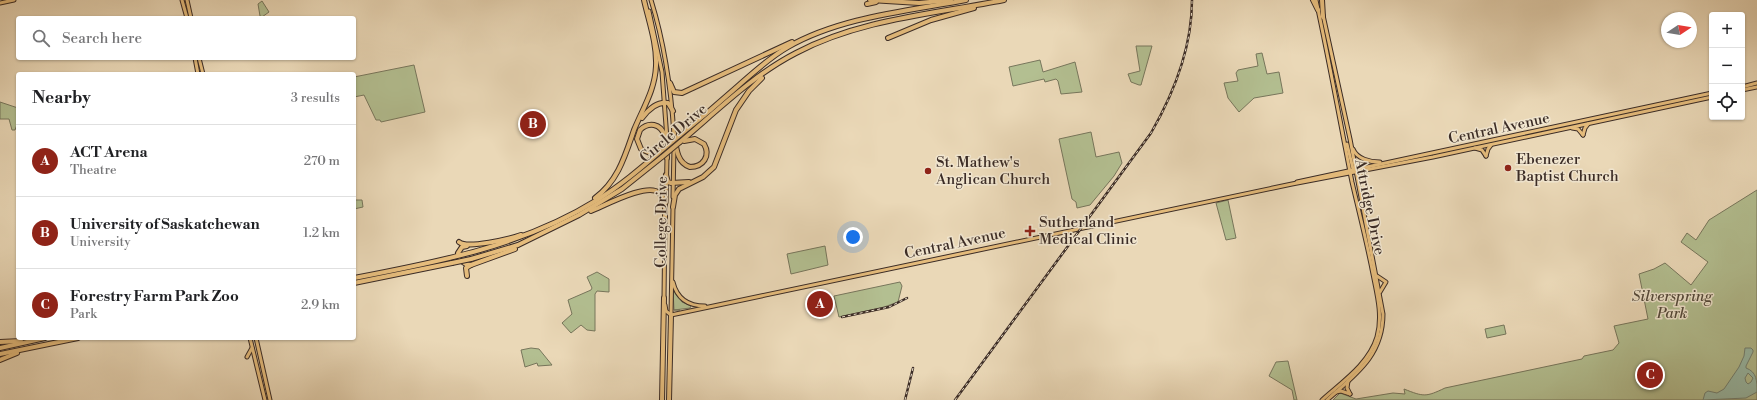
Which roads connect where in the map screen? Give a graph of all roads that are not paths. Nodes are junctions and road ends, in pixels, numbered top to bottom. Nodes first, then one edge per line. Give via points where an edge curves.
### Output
1 (14, 0) edge
2 (182, 0) edge
3 (187, 0) edge
4 (645, 0) edge
5 (651, 0) edge
6 (870, 0) edge
7 (882, 0) edge
8 (951, 0) edge
9 (966, 0) edge
10 (1004, 0) edge
11 (1314, 0) edge
12 (1321, 0) edge
13 (0, 3) edge
14 (991, 3) junction
15 (867, 4) dead end
16 (1318, 10) joint
17 (186, 16) edge
18 (191, 16) edge
19 (1323, 17) joint
20 (819, 32) junction
21 (893, 36) junction
22 (888, 38) dead end
23 (893, 42) dead end
24 (795, 53) junction
25 (195, 60) edge
26 (200, 60) edge
27 (198, 72) edge
28 (202, 72) edge
29 (670, 83) junction
30 (1757, 83) edge
31 (1745, 86) edge
32 (1757, 87) edge
33 (1745, 89) edge
34 (1709, 94) edge
35 (1709, 98) edge
36 (665, 102) junction
37 (673, 111) junction
38 (1589, 123) junction
39 (1569, 128) junction
40 (634, 133) junction
41 (674, 133) junction
42 (1344, 135) junction
43 (1350, 139) junction
44 (681, 143) junction
45 (1492, 144) junction
46 (1473, 148) junction
47 (662, 149) junction
48 (665, 158) junction
49 (1348, 158) junction
50 (1384, 162) junction
51 (1353, 170) junction
52 (1366, 170) junction
53 (1341, 174) junction
54 (666, 176) junction
55 (696, 180) junction
56 (674, 183) junction
57 (1353, 183) junction
58 (1358, 186) junction
59 (673, 207) junction
60 (582, 208) junction
61 (579, 215) junction
62 (665, 217) junction
63 (529, 234) junction
64 (532, 239) junction
65 (459, 242) dead end
66 (471, 244) junction
67 (458, 253) dead end
68 (459, 260) dead end
69 (471, 265) junction
70 (672, 270) junction
71 (356, 276) edge
72 (467, 276) dead end
73 (1376, 276) junction
74 (356, 284) edge
75 (1380, 293) junction
76 (664, 298) junction
77 (710, 306) junction
78 (671, 315) junction
79 (663, 337) junction
80 (37, 340) joint
81 (68, 340) edge
82 (250, 340) edge
83 (256, 340) edge
84 (0, 342) edge
85 (58, 342) junction
86 (252, 346) junction
87 (0, 348) edge
88 (0, 354) edge
89 (247, 356) dead end
90 (0, 360) edge
91 (1348, 381) junction
92 (1334, 393) junction
93 (265, 400) edge
94 (270, 400) edge
95 (662, 400) edge
96 (669, 400) edge
97 (1322, 400) edge
98 (1327, 400) edge

1 - 13 main road
2 - 17 main road
3 - 18 main road
4 - 36 main road, College Drive via 660,57
4 - 40 highway via 655,44 656,67 651,94
5 - 29 main road, College Drive
6 - 7 highway
7 - 8 highway via 919,3
7 - 15 highway
9 - 20 highway, Circle Drive via 857,21
10 - 14 highway, Circle Drive
11 - 16 highway
12 - 19 highway
14 - 21 highway via 931,20
14 - 24 highway, Circle Drive via 856,28
16 - 42 main road, Attridge Drive
19 - 43 main road, Attridge Drive
20 - 29 highway via 682,93 674,92
20 - 47 highway, Circle Drive, bridge via 788,47 761,65
21 - 22 highway
21 - 23 highway
24 - 44 highway, Circle Drive via 759,77
24 - 55 highway via 771,70 749,91 730,122 715,163 706,175
25 - 27 main road
26 - 28 main road
29 - 37 main road, College Drive
30 - 31 main road
32 - 33 main road
34 - 50 main road, Central Avenue
35 - 38 main road, Central Avenue
36 - 37 highway
36 - 40 highway via 648,111
36 - 48 main road, College Drive
37 - 41 main road, College Drive
38 - 39 main road, Central Avenue
38 - 39 main road via 1583,135 1578,130
39 - 45 main road, Central Avenue
40 - 60 highway via 614,178 601,194
41 - 44 highway via 678,155 685,164 690,167 697,166 705,160 706,147 700,140 690,139
41 - 56 main road, College Drive
42 - 49 main road, Attridge Drive
42 - 51 main road
43 - 50 main road via 1358,156
43 - 51 main road, Attridge Drive
44 - 48 highway, Circle Drive, bridge
45 - 46 main road, Central Avenue
45 - 46 main road via 1486,156 1482,150
46 - 52 main road, Central Avenue
47 - 48 highway via 650,153 641,149 637,140 640,130 648,125 660,128 665,137
47 - 60 highway, Circle Drive via 620,184
48 - 54 main road, College Drive
48 - 61 highway, Circle Drive via 610,198
49 - 51 main road, Attridge Drive
49 - 53 main road via 1346,168
50 - 51 main road, Central Avenue
51 - 52 main road, Central Avenue
51 - 53 main road, Central Avenue
51 - 57 main road, Attridge Drive
51 - 58 main road, Attridge Drive
52 - 58 main road via 1359,176
53 - 57 main road
53 - 77 main road, Central Avenue
54 - 56 highway via 668,182
54 - 62 main road, College Drive
55 - 56 highway
55 - 59 highway via 679,189
56 - 59 main road, College Drive
57 - 97 main road, Attridge Drive via 1379,308 1378,330 1374,345 1363,362
58 - 73 main road, Attridge Drive
59 - 70 main road, College Drive
60 - 63 highway, Circle Drive
61 - 62 highway via 640,191 650,190 662,196
61 - 64 highway, Circle Drive
62 - 76 main road, College Drive
63 - 66 highway
63 - 71 highway, Circle Drive via 471,253
64 - 69 highway via 511,251
64 - 74 highway, Circle Drive, bridge via 503,251
65 - 66 highway
66 - 67 highway via 462,247
68 - 69 highway
69 - 72 highway via 466,268
70 - 77 main road via 676,292 685,302 696,306
70 - 78 main road, College Drive
73 - 75 main road, Attridge Drive
73 - 75 main road via 1386,282
75 - 91 main road, Attridge Drive via 1383,318 1380,339 1371,356
76 - 78 main road via 666,311
76 - 79 highway, College Drive
77 - 78 main road, Central Avenue
78 - 79 highway via 666,319
78 - 96 highway, College Drive
79 - 95 highway, College Drive
80 - 84 highway
80 - 87 highway
81 - 85 highway
82 - 86 main road
83 - 94 main road
85 - 88 highway
85 - 90 highway
86 - 89 main road
86 - 93 main road
91 - 92 main road, Attridge Drive
91 - 92 main road via 1347,388 1350,394 1341,391
92 - 98 main road, Attridge Drive

